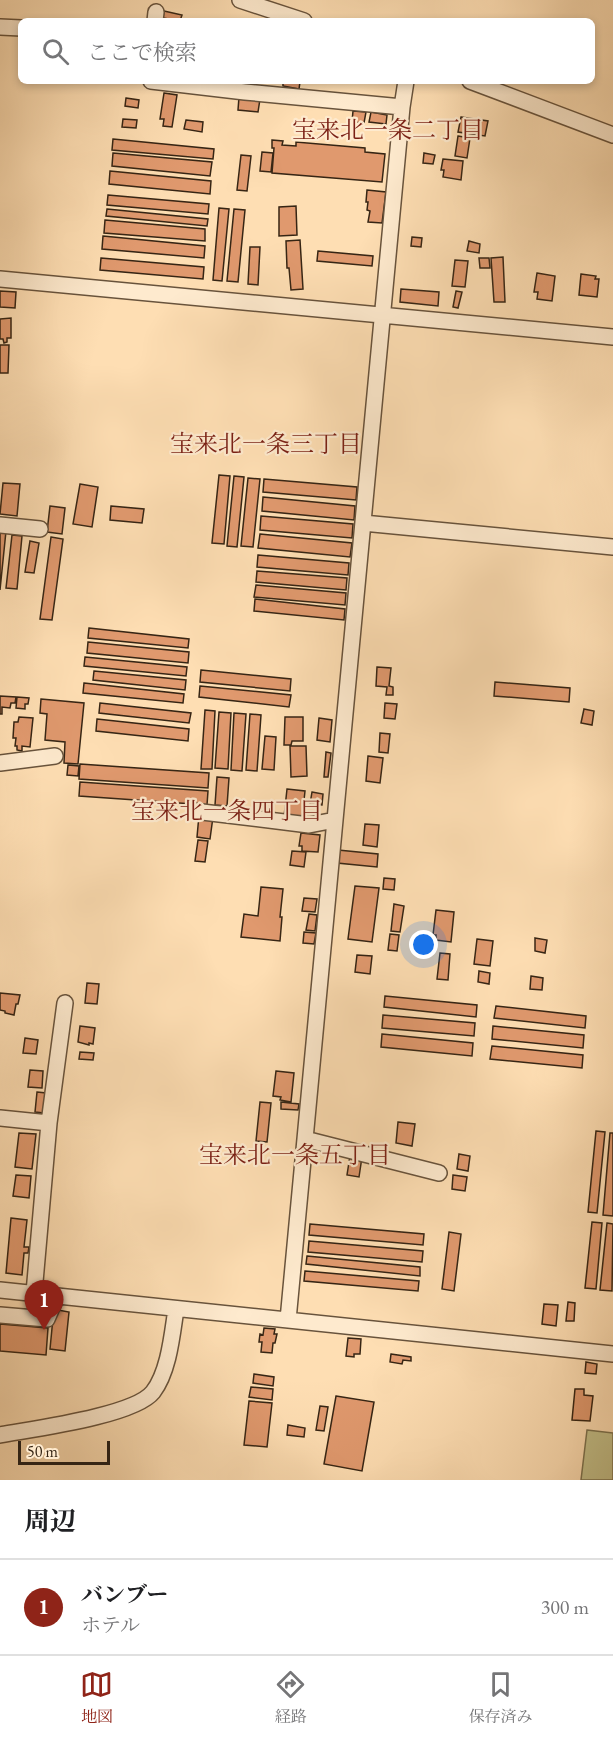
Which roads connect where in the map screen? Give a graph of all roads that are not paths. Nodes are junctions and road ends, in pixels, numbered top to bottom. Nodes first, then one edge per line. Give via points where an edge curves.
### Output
1 (240, 0) edge
2 (295, 18) edge
3 (0, 27) edge
4 (18, 28) edge
5 (177, 84) edge
6 (406, 84) edge
7 (478, 84) edge
8 (402, 107) junction
9 (613, 135) edge
10 (0, 279) edge
11 (382, 315) junction
12 (613, 337) edge
13 (363, 523) junction
14 (0, 525) edge
15 (40, 529) dead end
16 (613, 547) edge
17 (55, 756) dead end
18 (0, 763) edge
19 (194, 811) dead end
20 (335, 820) junction
21 (65, 1003) dead end
22 (0, 1118) edge
23 (49, 1124) junction
24 (305, 1139) junction
25 (439, 1173) dead end
26 (0, 1290) edge
27 (34, 1293) junction
28 (57, 1296) junction
29 (176, 1309) junction
30 (0, 1315) edge
31 (288, 1320) junction
32 (613, 1354) edge
33 (0, 1435) edge

1 - 2 street
3 - 4 street
5 - 8 street
6 - 8 street
7 - 9 street
8 - 11 street
10 - 11 street
11 - 12 street
11 - 13 street
13 - 16 street
13 - 20 street
14 - 15 street
17 - 18 street
19 - 20 street via 309,825
20 - 24 street
21 - 23 street
22 - 23 street
23 - 27 street
24 - 25 street
24 - 31 street
26 - 27 street
27 - 28 street
28 - 29 street
28 - 30 street via 46,1319
29 - 31 street
29 - 33 street via 166,1366 153,1393 142,1401 87,1419
31 - 32 street

